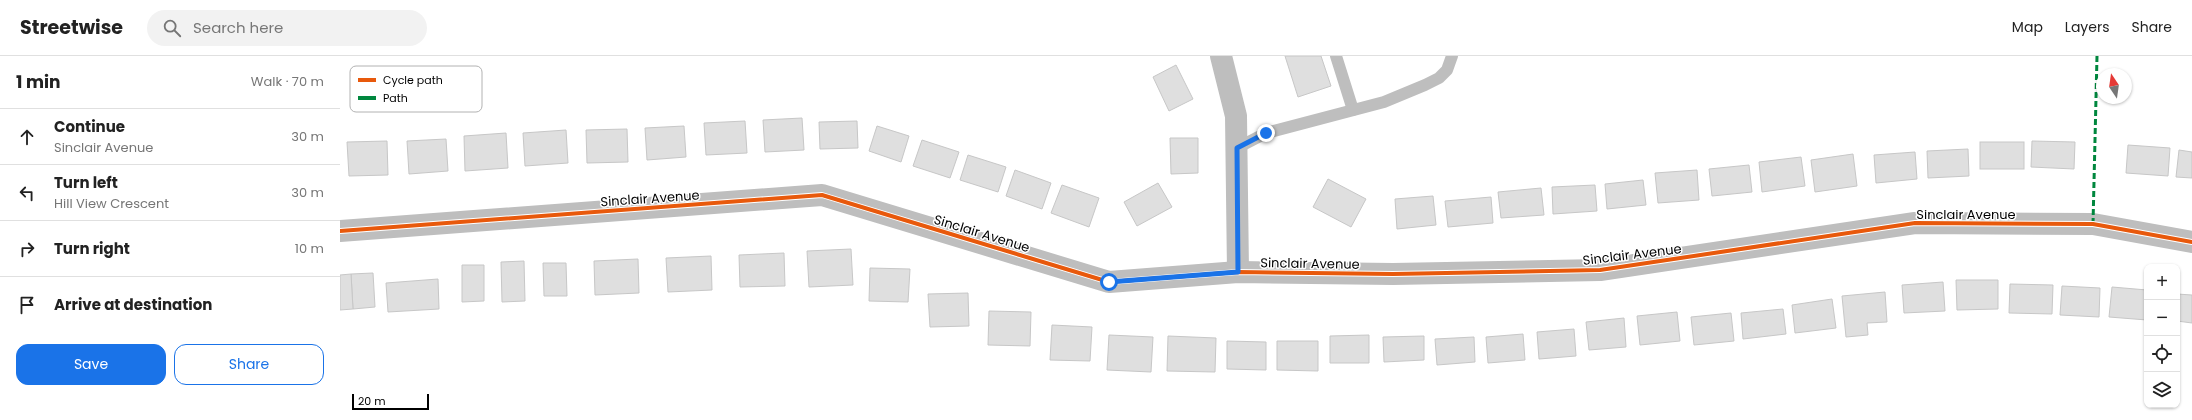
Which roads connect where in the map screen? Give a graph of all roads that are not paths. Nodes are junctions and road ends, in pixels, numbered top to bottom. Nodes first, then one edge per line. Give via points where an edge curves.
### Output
1 (1221, 56) edge
2 (1336, 56) edge
3 (1452, 56) edge
4 (1353, 110) junction
5 (1237, 148) junction
6 (340, 231) edge
7 (2192, 242) edge
8 (1238, 272) junction

1 - 5 street via 1236,116
2 - 4 lane
3 - 4 lane via 1447,70 1440,78 1384,102
4 - 5 lane via 1266,133
5 - 8 street
6 - 8 street, Sinclair Avenue via 822,195 1109,282
7 - 8 street, Sinclair Avenue via 2093,224 1915,223 1600,270 1393,274

